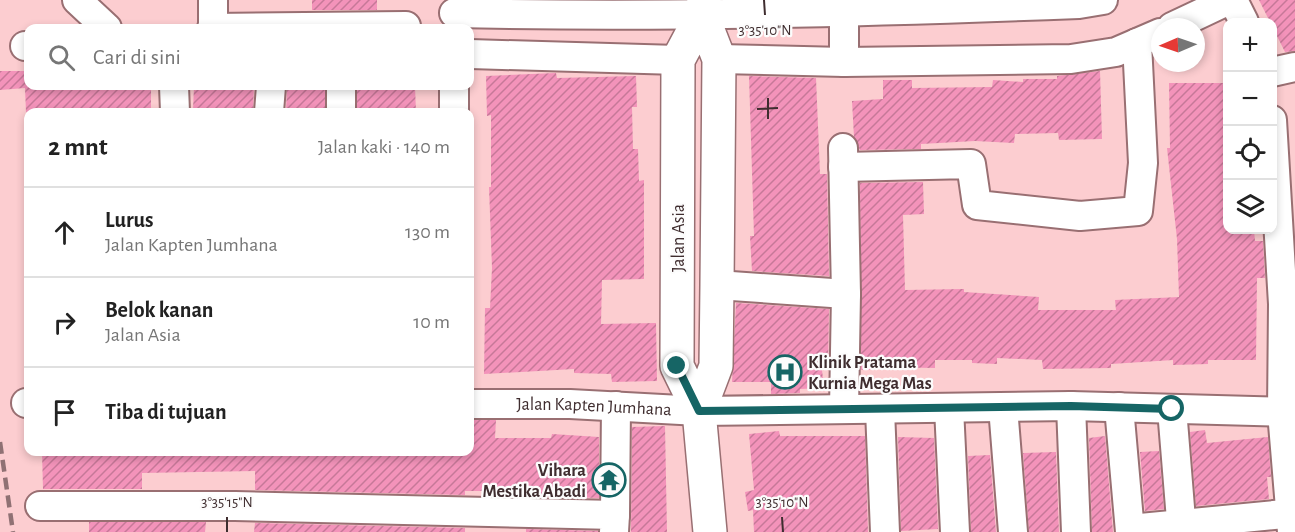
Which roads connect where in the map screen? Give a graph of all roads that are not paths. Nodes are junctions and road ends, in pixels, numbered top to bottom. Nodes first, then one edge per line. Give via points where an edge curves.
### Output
1 (77, 0) edge
2 (213, 0) edge
3 (1103, 0) edge
4 (1231, 0) edge
5 (844, 6) edge
6 (703, 7) edge
7 (579, 8) edge
8 (454, 14) edge
9 (406, 18) edge
10 (1192, 18) edge
11 (1242, 18) edge
12 (103, 24) edge
13 (213, 24) edge
14 (290, 24) edge
15 (1148, 38) edge
16 (474, 54) edge
17 (719, 59) junction
18 (678, 60) junction
19 (844, 62) junction
20 (1295, 67) edge
21 (1277, 71) edge
22 (174, 90) edge
23 (271, 90) edge
24 (341, 90) edge
25 (454, 90) edge
26 (175, 108) edge
27 (269, 108) edge
28 (341, 108) edge
29 (454, 108) edge
30 (1273, 126) edge
31 (717, 285) junction
32 (846, 294) junction
33 (1289, 304) edge
34 (474, 404) edge
35 (616, 406) junction
36 (1071, 406) junction
37 (1003, 407) junction
38 (1119, 407) junction
39 (949, 408) junction
40 (844, 409) junction
41 (1172, 409) junction
42 (880, 410) junction
43 (699, 411) junction
44 (1288, 412) edge
45 (40, 506) dead end
46 (235, 519) edge
47 (1292, 520) edge
48 (614, 524) edge
49 (1182, 528) edge
50 (1130, 530) edge
51 (710, 532) edge
52 (885, 532) edge
53 (955, 532) edge
54 (1013, 532) edge
55 (1076, 532) edge

1 - 12 street
2 - 13 street
3 - 5 street via 1079,4
4 - 10 street
4 - 11 street
5 - 6 street
5 - 19 street
6 - 7 street
6 - 17 main road
6 - 18 main road
7 - 8 street
9 - 14 street
15 - 19 street via 1116,52 1071,59
15 - 32 street via 1138,211 1080,216 977,205 971,164 843,157
16 - 18 street
17 - 19 street
17 - 31 main road, Jalan Asia
18 - 43 main road, Jalan Asia via 677,366
20 - 21 street
22 - 26 street
23 - 27 street
24 - 28 street
25 - 29 street
30 - 33 street
31 - 32 street
31 - 43 main road, Jalan Asia via 716,366
32 - 40 street
33 - 44 street
34 - 35 street, Jalan Kapten Jumhana
35 - 43 street, Jalan Kapten Jumhana
35 - 48 street
36 - 37 street, Jalan Kapten Jumhana
36 - 38 street, Jalan Kapten Jumhana
36 - 55 street
37 - 39 street, Jalan Kapten Jumhana
37 - 54 street
38 - 41 street, Jalan Kapten Jumhana
38 - 50 street
39 - 42 street, Jalan Kapten Jumhana
39 - 53 street
40 - 42 street, Jalan Kapten Jumhana
40 - 43 street, Jalan Kapten Jumhana
41 - 44 street, Jalan Kapten Jumhana
41 - 49 street
42 - 52 street
43 - 51 main road, Jalan Asia
44 - 47 street
45 - 46 street
46 - 48 street
47 - 49 street
49 - 50 street

